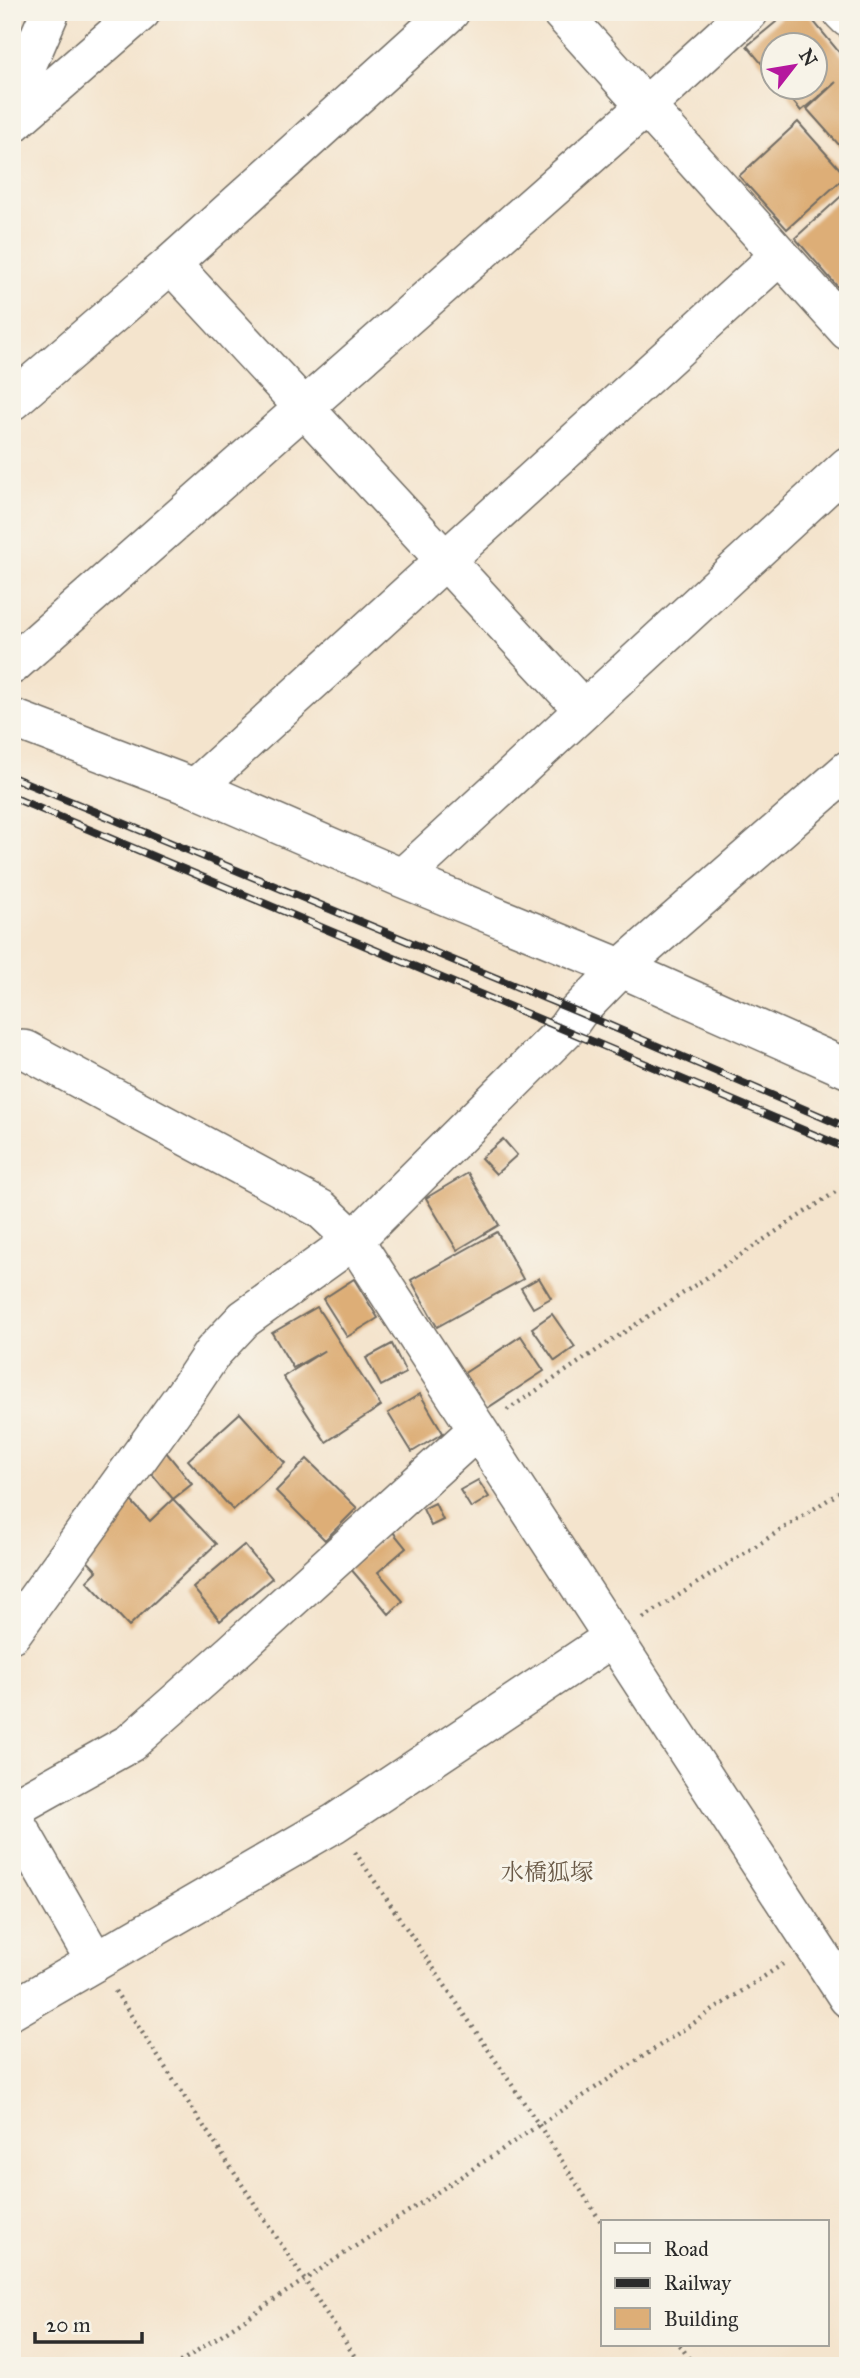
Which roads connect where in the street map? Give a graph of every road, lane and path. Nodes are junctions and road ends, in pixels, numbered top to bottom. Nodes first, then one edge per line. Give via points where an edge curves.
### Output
1 (50, 12) edge
2 (141, 12) edge
3 (450, 12) edge
4 (561, 12) edge
5 (749, 12) edge
6 (842, 12) edge
7 (848, 18) edge
8 (12, 100) edge
9 (645, 107) junction
10 (12, 124) edge
11 (779, 256) junction
12 (171, 264) junction
13 (848, 331) edge
14 (12, 401) edge
15 (304, 408) junction
16 (848, 466) edge
17 (445, 560) junction
18 (12, 665) edge
19 (584, 710) junction
20 (12, 718) edge
21 (848, 770) edge
22 (195, 788) junction
23 (402, 878) junction
24 (621, 968) junction
25 (12, 1049) edge
26 (846, 1066) edge
27 (837, 1191) dead end
28 (354, 1240) junction
29 (477, 1430) junction
30 (848, 1488) edge
31 (12, 1633) edge
32 (612, 1637) junction
33 (12, 1810) edge
34 (12, 1816) edge
35 (335, 1823) junction
36 (812, 1945) junction
37 (96, 1961) junction
38 (848, 1998) edge
39 (12, 2010) edge
40 (538, 2125) junction
41 (601, 2222) edge
42 (304, 2280) junction
43 (681, 2346) edge
44 (174, 2366) edge
45 (361, 2366) edge
46 (694, 2366) edge

1 - 8 street
2 - 10 street
3 - 12 street
4 - 9 street
5 - 9 street
6 - 7 street
9 - 11 street
9 - 15 street
11 - 13 street
11 - 17 street
12 - 14 street
12 - 15 street
15 - 17 street
15 - 18 street
16 - 19 street
17 - 19 street
17 - 22 street
19 - 23 street
20 - 22 street
21 - 24 street
22 - 23 street
23 - 24 street
24 - 26 street
24 - 28 street via 557,1039
25 - 28 street via 26,1050 321,1209
27 - 29 path
28 - 29 street
28 - 31 street via 244,1318 213,1352
29 - 32 street
29 - 33 street via 130,1743
30 - 32 path
32 - 35 street
32 - 36 street
34 - 37 street
35 - 37 street
35 - 40 path
36 - 38 street
36 - 40 path
37 - 39 street
37 - 42 path
40 - 41 path
40 - 42 path
42 - 44 path
42 - 45 path
43 - 46 path

